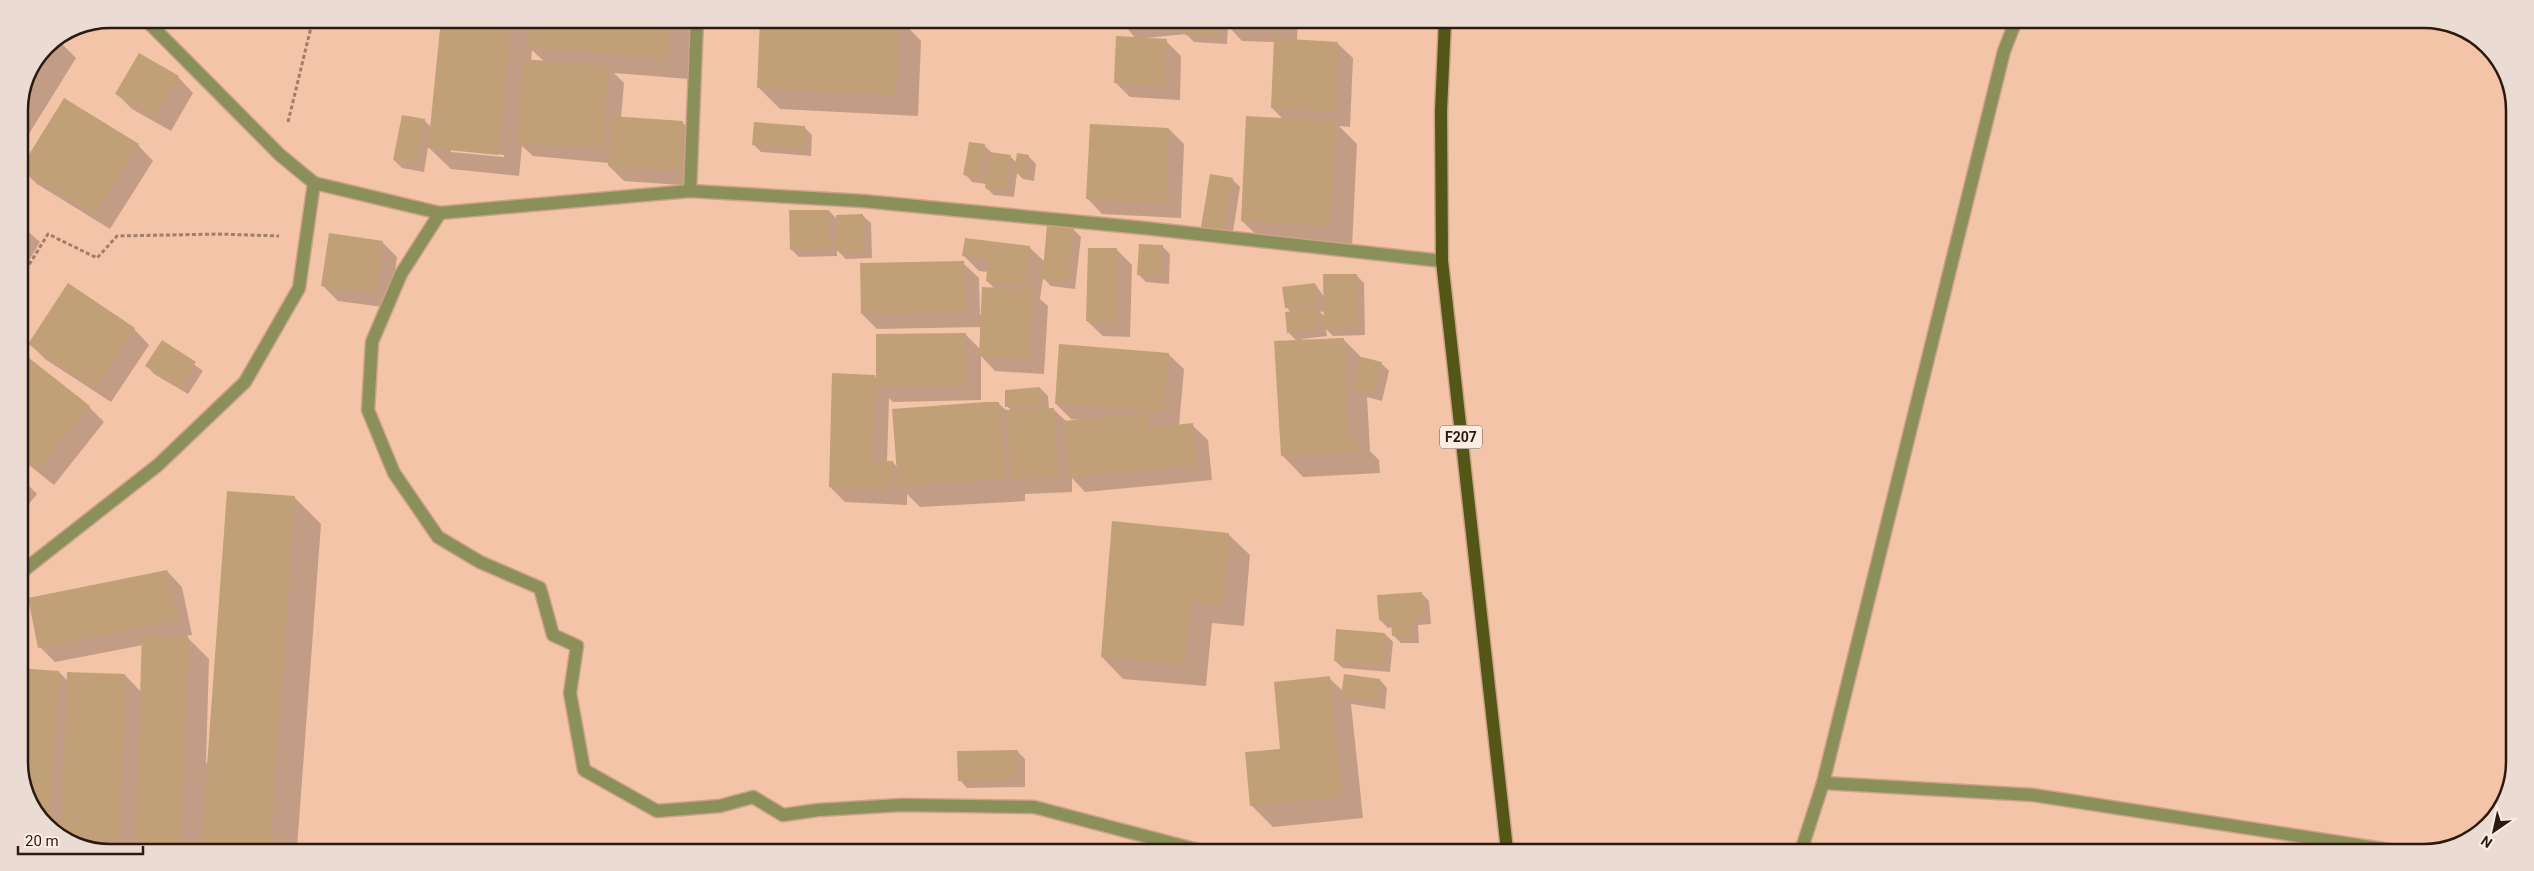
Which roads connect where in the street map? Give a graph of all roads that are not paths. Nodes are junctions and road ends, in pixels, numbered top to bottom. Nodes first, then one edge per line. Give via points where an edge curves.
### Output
1 (154, 28) edge
2 (697, 28) edge
3 (1445, 28) edge
4 (2013, 28) edge
5 (314, 183) junction
6 (690, 191) junction
7 (440, 213) junction
8 (1442, 261) junction
9 (28, 567) edge
10 (1823, 783) junction
11 (1175, 844) edge
12 (1506, 844) edge
13 (1802, 844) edge
14 (2351, 844) edge

1 - 5 street via 280,154
2 - 6 street
3 - 8 main road, F207 via 1441,111
4 - 10 street via 2004,51
5 - 7 street
5 - 9 street via 300,288 245,382 158,466
6 - 7 street
6 - 8 street via 863,201
7 - 11 street via 400,274 372,342 368,410 394,473 438,537 480,562 540,588 553,635 577,646 570,693 584,770 657,811 720,806 753,797 783,815 902,805 1034,807
8 - 12 main road, F207
10 - 13 street
10 - 14 street via 2034,795

